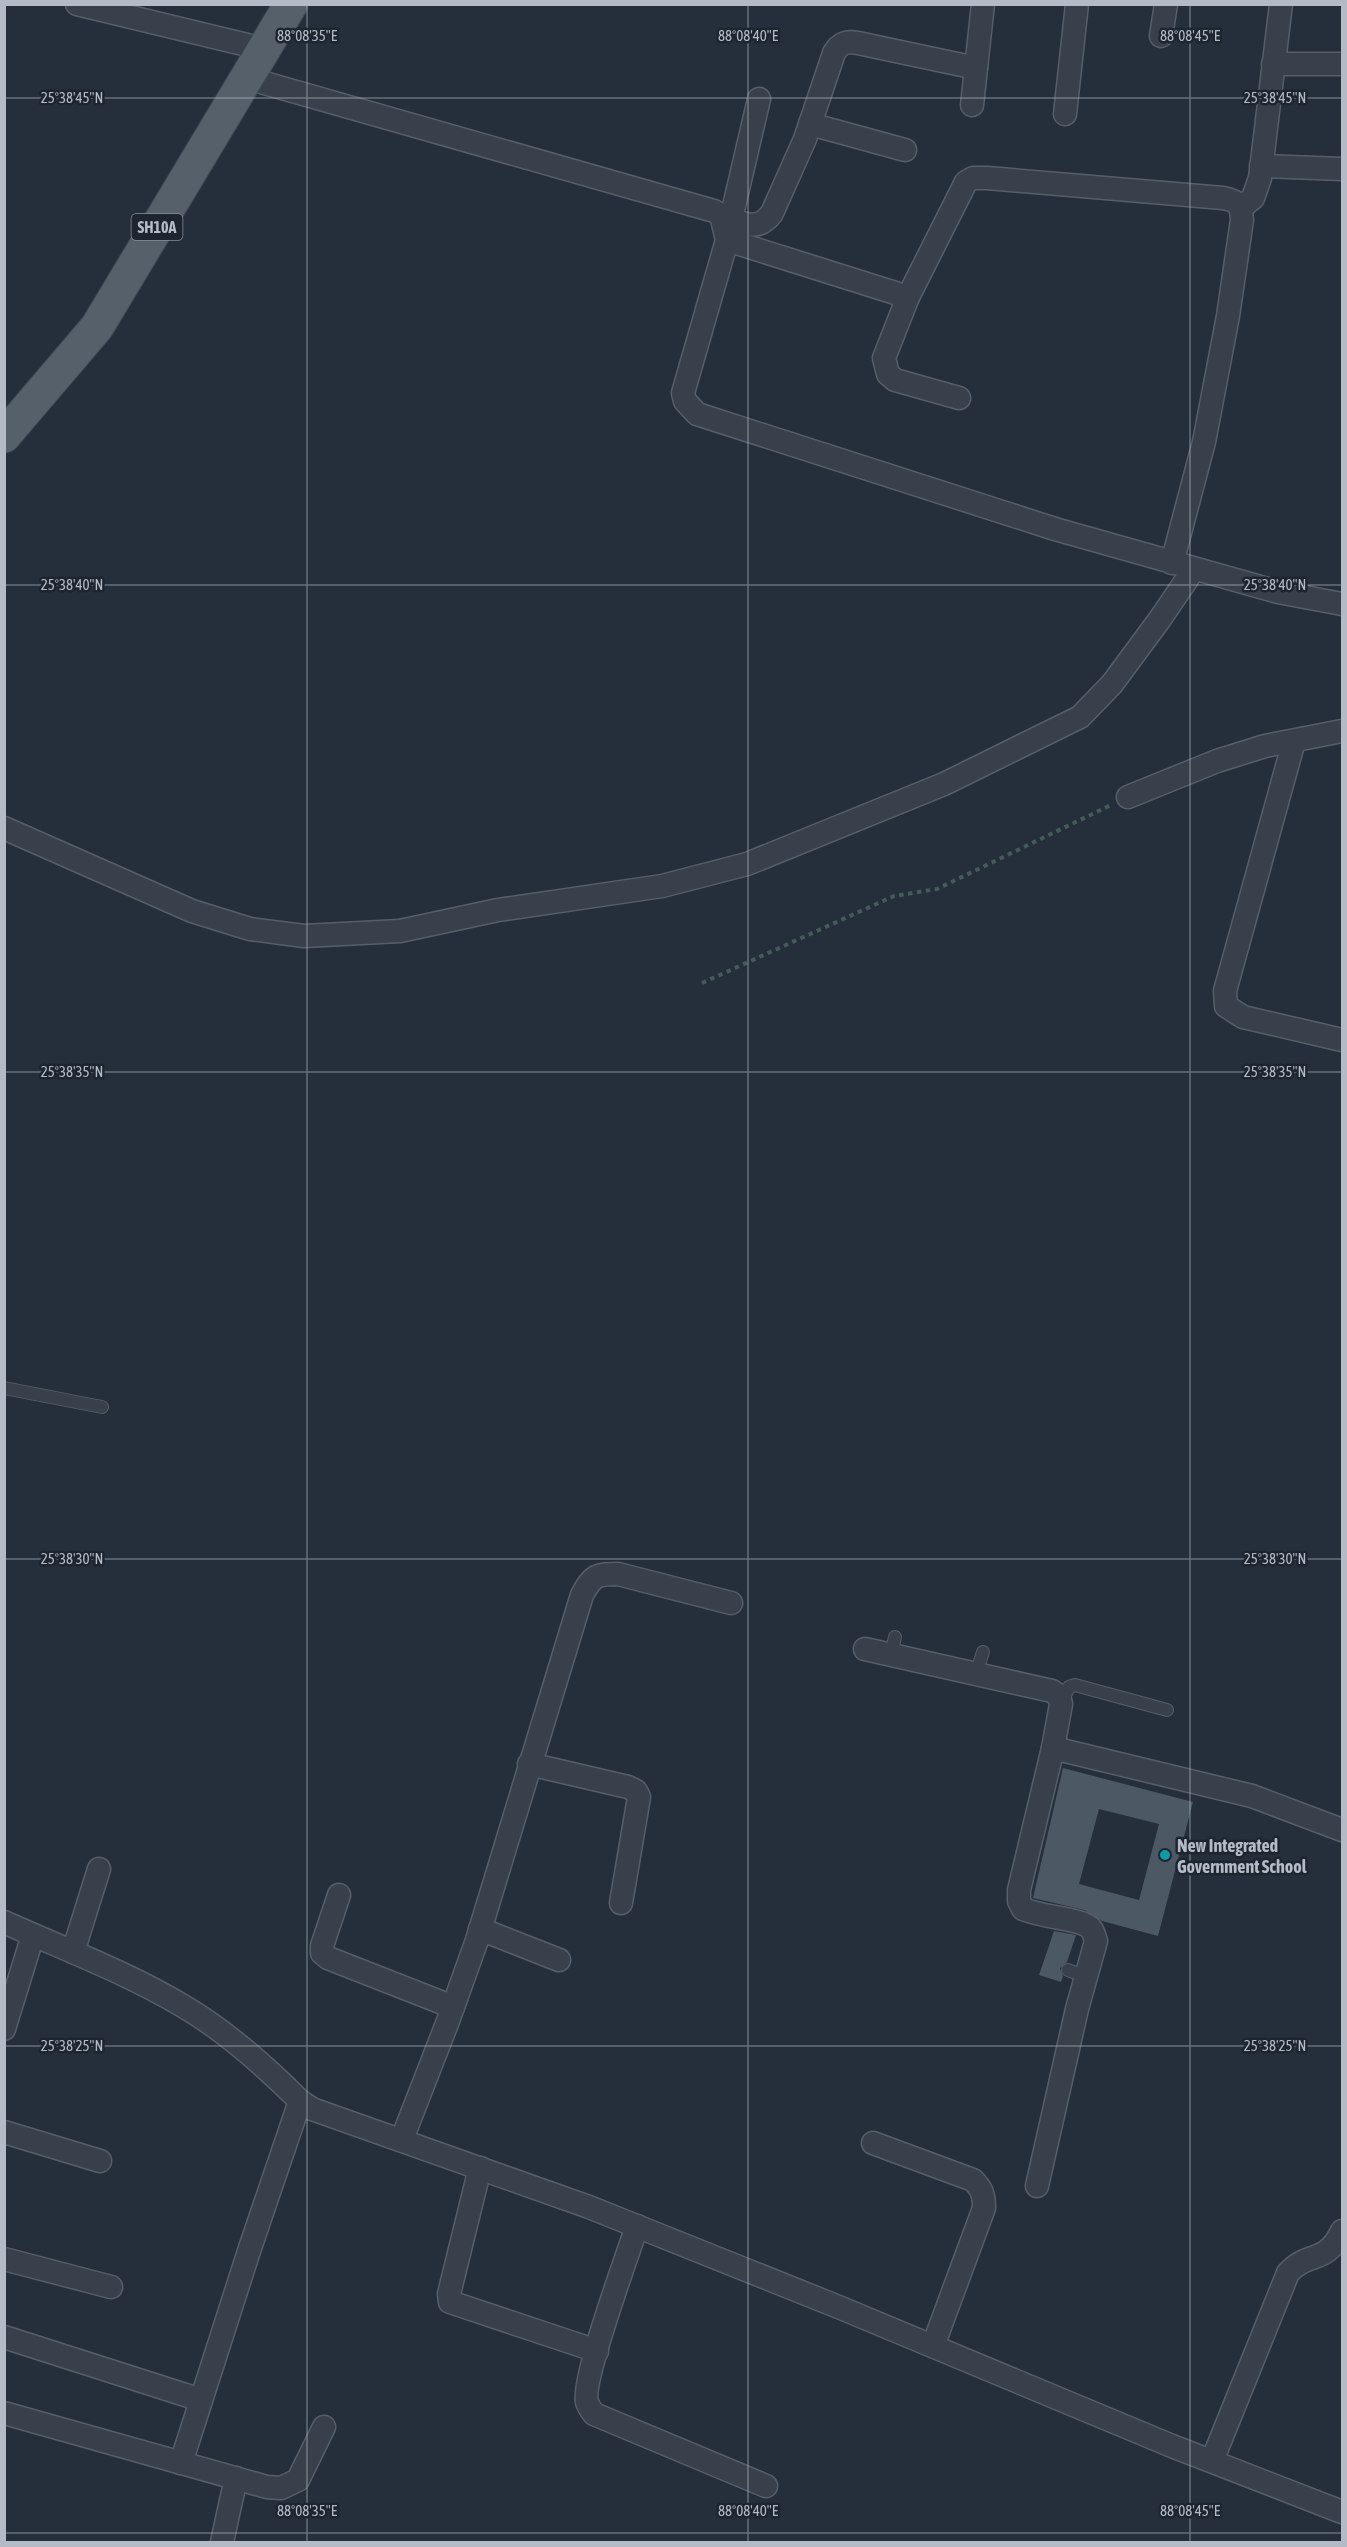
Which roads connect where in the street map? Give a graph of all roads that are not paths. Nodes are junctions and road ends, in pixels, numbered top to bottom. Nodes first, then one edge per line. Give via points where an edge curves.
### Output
1 (76, 4) edge
2 (291, 4) edge
3 (983, 4) edge
4 (1077, 4) edge
5 (1166, 4) edge
6 (1281, 4) edge
7 (1161, 36) dead end
8 (264, 49) junction
9 (1273, 64) junction
10 (1342, 64) edge
11 (976, 68) junction
12 (247, 78) junction
13 (759, 99) dead end
14 (972, 105) dead end
15 (1065, 114) dead end
16 (810, 124) junction
17 (905, 150) dead end
18 (1261, 166) junction
19 (1342, 169) edge
20 (1242, 207) junction
21 (726, 224) junction
22 (908, 297) junction
23 (959, 398) dead end
24 (4, 436) edge
25 (1172, 563) junction
26 (1194, 569) junction
27 (1342, 604) edge
28 (1342, 731) edge
29 (1294, 741) junction
30 (1128, 797) road end
31 (4, 828) edge
32 (1342, 1040) edge
33 (4, 1388) edge
34 (102, 1407) dead end
35 (730, 1603) dead end
36 (865, 1649) dead end
37 (982, 1653) dead end
38 (976, 1674) junction
39 (1061, 1704) junction
40 (1167, 1710) dead end
41 (1053, 1748) junction
42 (529, 1764) junction
43 (1342, 1830) edge
44 (99, 1869) dead end
45 (339, 1895) dead end
46 (621, 1903) dead end
47 (4, 1922) edge
48 (480, 1929) junction
49 (33, 1935) junction
50 (73, 1952) junction
51 (559, 1960) dead end
52 (453, 2007) junction
53 (4, 2029) edge
54 (300, 2101) junction
55 (4, 2132) edge
56 (402, 2139) junction
57 (873, 2143) dead end
58 (100, 2161) dead end
59 (480, 2168) junction
60 (1037, 2186) dead end
61 (637, 2226) junction
62 (1339, 2248) edge
63 (4, 2259) edge
64 (111, 2287) dead end
65 (4, 2337) edge
66 (933, 2346) junction
67 (597, 2351) junction
68 (201, 2400) junction
69 (4, 2413) edge
70 (324, 2427) dead end
71 (1212, 2461) junction
72 (181, 2463) junction
73 (236, 2478) junction
74 (766, 2486) dead end
75 (1342, 2512) edge
76 (222, 2542) edge

1 - 8 street
2 - 8 main road, SH10A
3 - 11 street
4 - 15 street
5 - 7 street
6 - 9 street
8 - 12 main road, SH10A
9 - 10 street
9 - 18 street
11 - 14 street
11 - 16 street via 848,42 839,45
12 - 21 street via 714,210
12 - 24 main road, SH10A via 97,327
13 - 21 street
16 - 17 street
16 - 21 street via 765,222
18 - 19 street
18 - 20 street via 1253,198
20 - 22 street via 1237,201 1223,198 973,178 961,189
20 - 25 street via 1228,316 1206,430
21 - 22 street
21 - 25 street via 683,393 697,414
22 - 23 street via 884,358 886,369 896,380
25 - 26 street
26 - 27 street via 1278,592
26 - 31 street via 1112,684 1080,717 944,784 747,864 662,886 498,910 400,931 304,936 250,929 192,911
28 - 29 street
29 - 30 street via 1217,761
29 - 32 street via 1225,991 1226,1006 1243,1017
33 - 34 lane
35 - 42 street via 618,1574 592,1578 582,1595
36 - 38 street via 893,1646
37 - 38 lane
38 - 39 street via 1052,1691
39 - 40 lane via 1069,1687 1075,1685
39 - 41 street
41 - 43 street via 1252,1796
41 - 60 street via 1019,1901 1023,1910 1086,1924 1096,1941 1077,1973
42 - 46 street via 636,1791 639,1797
42 - 48 street
44 - 50 street
45 - 52 street via 322,1953
47 - 49 street
48 - 51 street
48 - 52 street
49 - 50 street
49 - 53 street
50 - 54 street via 184,2006 225,2035
52 - 56 street
54 - 56 street via 312,2109
54 - 68 street
55 - 58 street
56 - 59 street
57 - 66 street via 973,2180 984,2197 984,2208
59 - 61 street
59 - 67 street via 450,2302
61 - 66 street
61 - 67 street
62 - 71 street via 1297,2264 1288,2273
63 - 64 street
65 - 68 street
66 - 71 street
67 - 74 street via 586,2390 586,2402 594,2414
68 - 72 street
69 - 72 street
70 - 73 street via 298,2480 290,2486 267,2487
71 - 75 street
72 - 73 street
73 - 76 street

